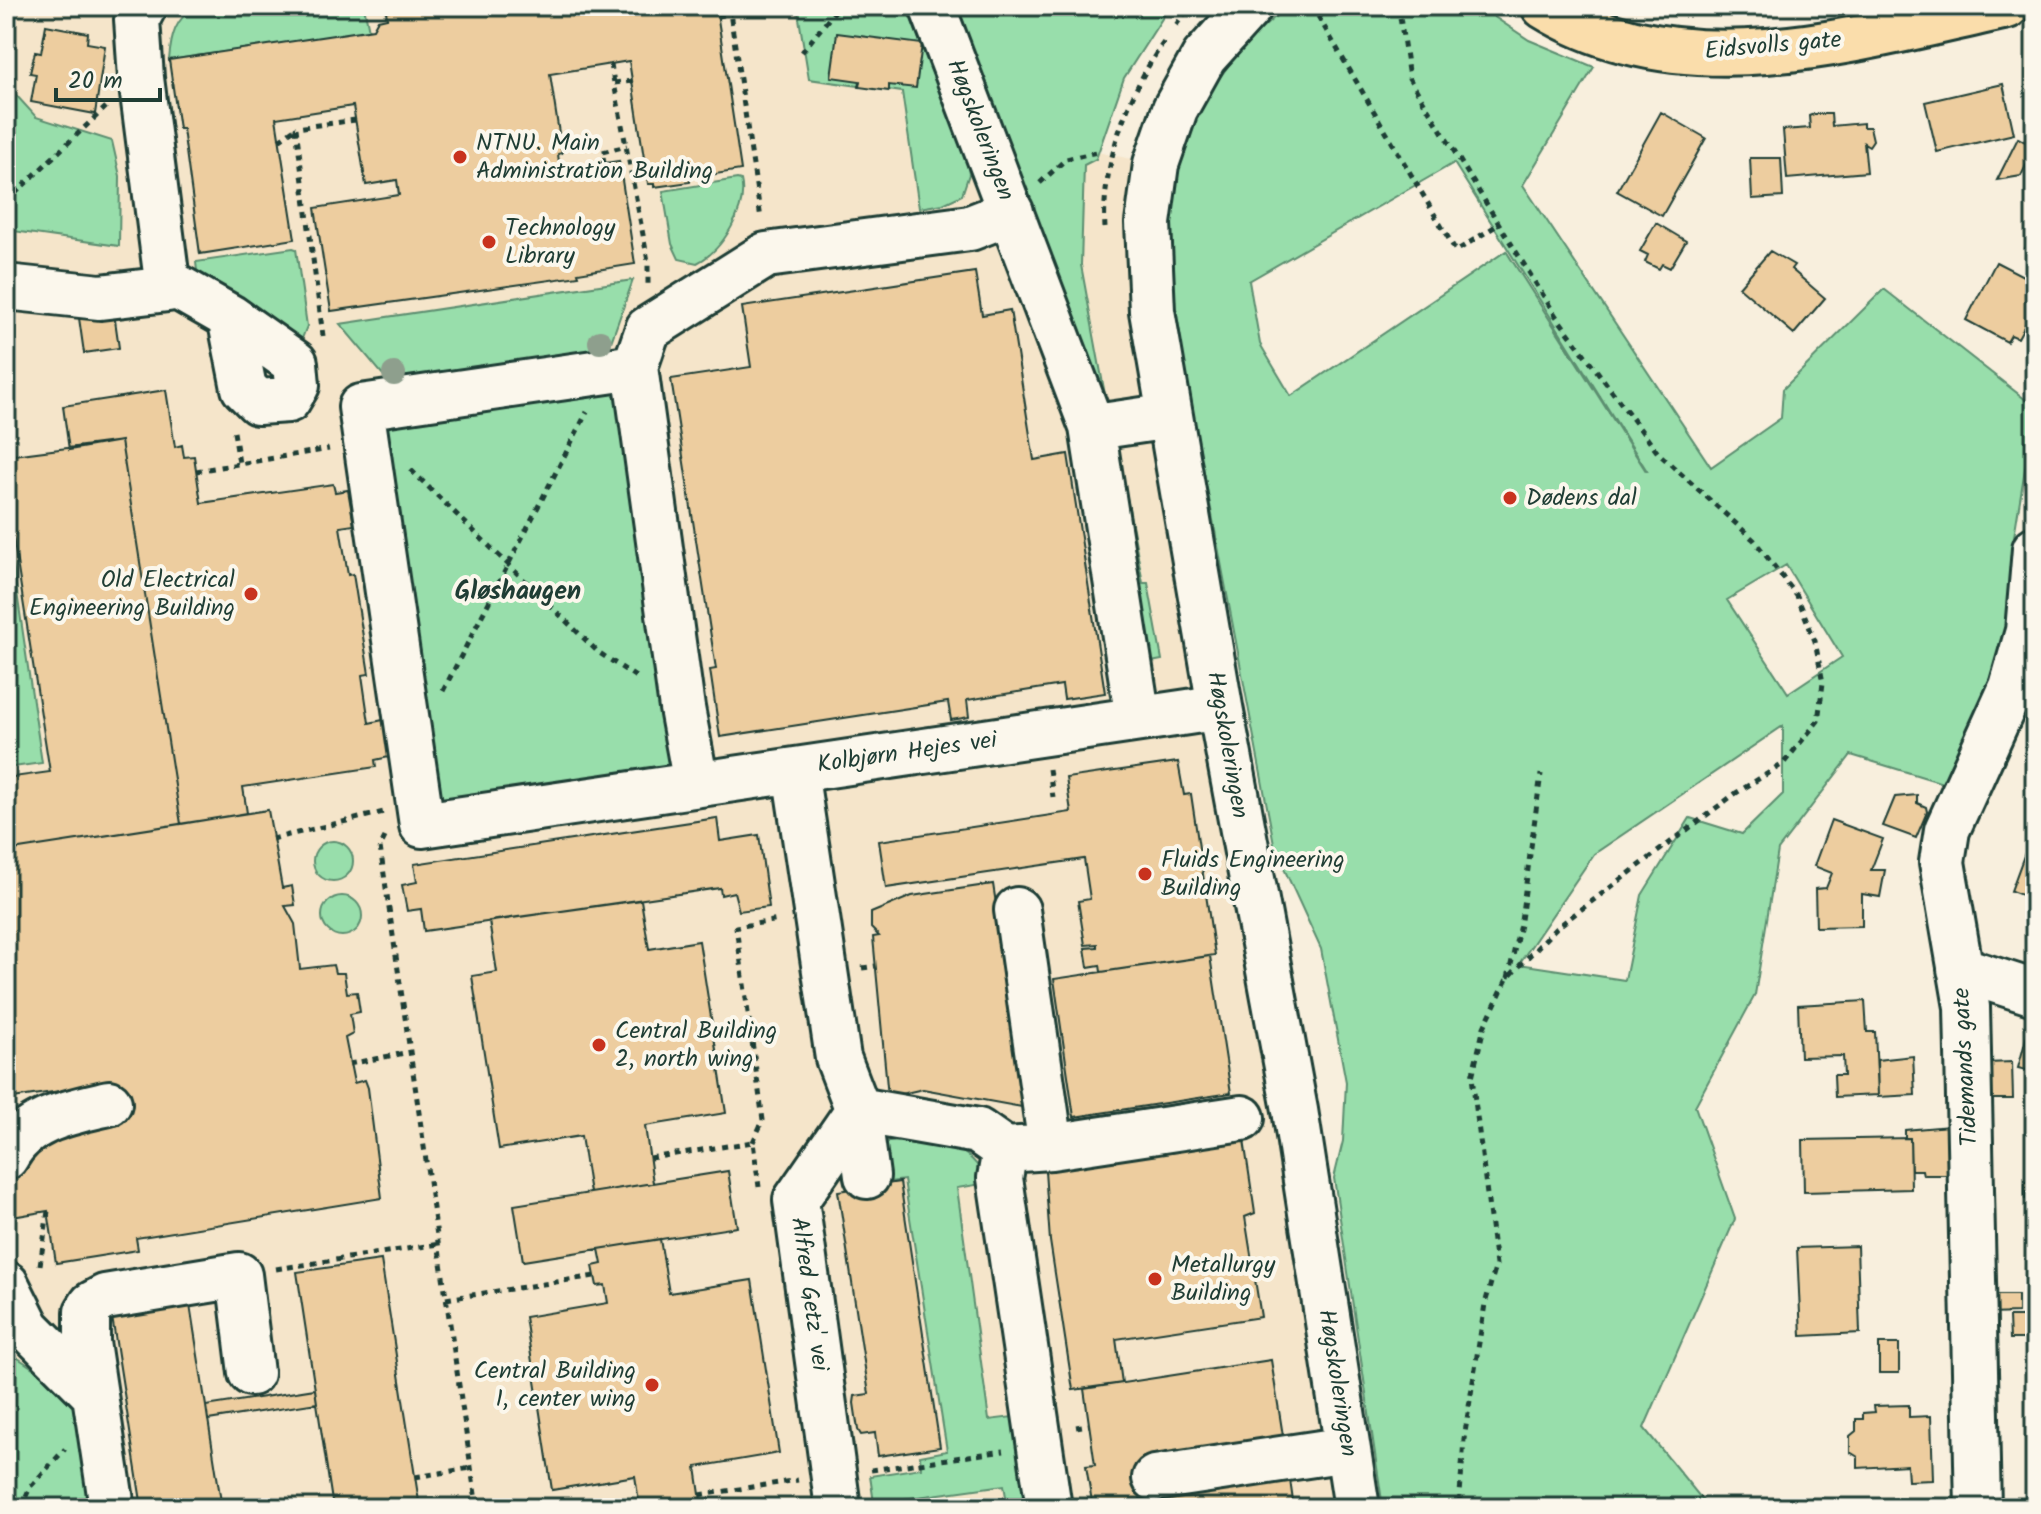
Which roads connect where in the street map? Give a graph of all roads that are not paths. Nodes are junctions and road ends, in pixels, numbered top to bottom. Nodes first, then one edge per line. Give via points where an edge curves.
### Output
1 (144, 6) edge
2 (932, 6) edge
3 (1250, 6) edge
4 (1544, 6) edge
5 (2007, 6) edge
6 (1011, 212) junction
7 (167, 281) junction
8 (6, 287) edge
9 (230, 317) dead end
10 (630, 356) junction
11 (1170, 416) junction
12 (1109, 425) dead end
13 (2035, 549) edge
14 (1220, 707) junction
15 (1138, 719) junction
16 (795, 770) junction
17 (696, 784) junction
18 (1017, 910) dead end
19 (1960, 969) junction
20 (2035, 993) edge
21 (109, 1103) dead end
22 (858, 1110) junction
23 (1242, 1118) dead end
24 (1051, 1147) junction
25 (1005, 1150) junction
26 (6, 1157) edge
27 (867, 1176) dead end
28 (6, 1284) edge
29 (251, 1373) dead end
30 (94, 1394) junction
31 (1347, 1449) junction
32 (1155, 1478) dead end
33 (836, 1492) edge
34 (112, 1508) edge
35 (1049, 1508) edge
36 (1357, 1508) edge
37 (1978, 1508) edge

1 - 7 street via 137,19 141,78
2 - 6 street, Høgskoleringen
3 - 11 street, Høgskoleringen via 1204,57 1175,109 1156,164 1148,223 1152,311
4 - 5 main road, Eidsvolls gate via 1605,35 1654,48 1710,54 1848,40
6 - 10 street via 970,228 766,255
6 - 15 street, Høgskoleringen via 1092,427
7 - 8 street via 168,289 100,297
7 - 9 street
10 - 17 street
10 - 17 street via 361,407 345,423 422,825
11 - 12 street
11 - 14 street, Høgskoleringen
13 - 19 street, Tidemands gate via 2028,631 2012,687 1947,830 1942,862
14 - 15 street, Kolbjørn Hejes vei
14 - 31 street, Høgskoleringen via 1295,1110
15 - 16 street, Kolbjørn Hejes vei
16 - 17 street
16 - 22 street, Kolbjørn Hejes vei via 838,1058
18 - 24 street
19 - 20 street
19 - 37 street, Tidemands gate via 1967,1007
21 - 26 street via 54,1116 15,1140
22 - 25 street via 978,1131
22 - 27 street, Kolbjørn Hejes vei
22 - 33 street, Alfred Getz' vei via 796,1200
23 - 24 street
24 - 25 street
25 - 35 street via 1000,1178
28 - 30 street via 28,1328
29 - 30 street via 239,1275 105,1297 92,1304 87,1342
30 - 34 street
31 - 32 street
31 - 36 street, Høgskoleringen

